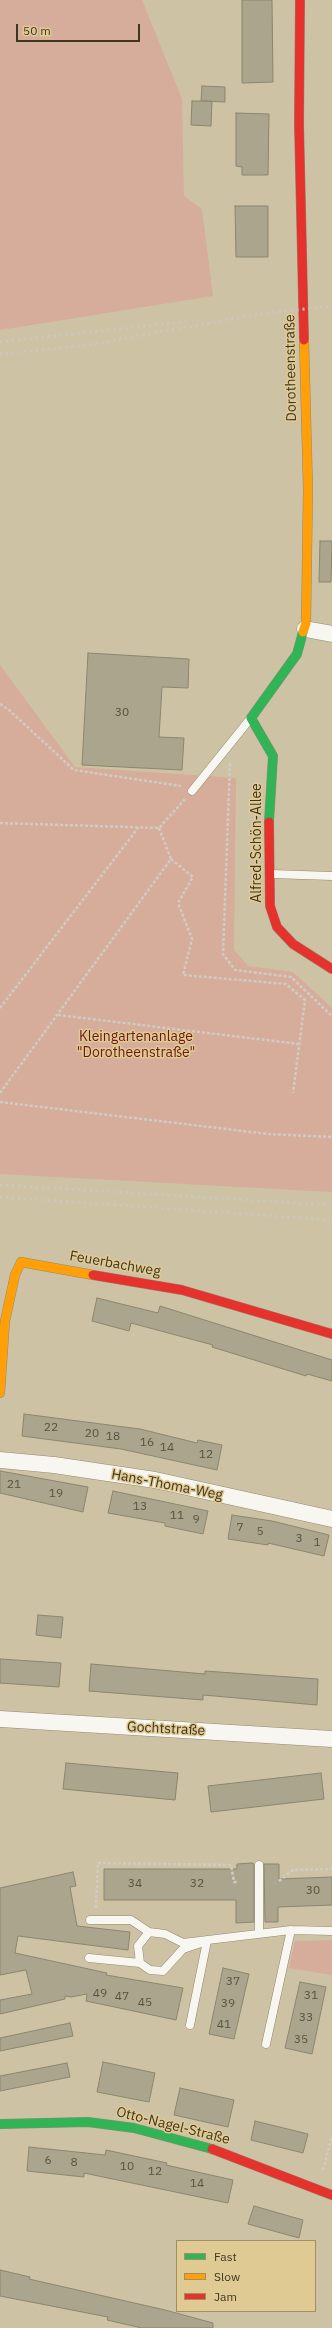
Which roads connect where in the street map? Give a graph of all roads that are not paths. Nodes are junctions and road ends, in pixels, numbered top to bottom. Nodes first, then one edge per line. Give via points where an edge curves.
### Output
1 (300, 0) edge
2 (305, 629) junction
3 (332, 634) edge
4 (250, 718) junction
5 (192, 791) road end
6 (268, 874) junction
7 (332, 876) edge
8 (332, 969) edge
9 (332, 1334) edge
10 (0, 1394) edge
11 (0, 1460) edge
12 (332, 1519) edge
13 (0, 1719) edge
14 (332, 1739) edge
15 (259, 1865) dead end
16 (93, 1920) road end
17 (291, 1930) junction
18 (332, 1931) edge
19 (149, 1932) junction
20 (259, 1933) junction
21 (207, 1941) junction
22 (89, 1958) dead end
23 (140, 1963) junction
24 (190, 2025) dead end
25 (266, 2044) dead end
26 (0, 2124) edge
27 (332, 2195) edge

1 - 2 street, Dorotheenstraße via 299,124 308,489
2 - 3 street
2 - 4 street, Dorotheenstraße via 297,654
4 - 5 lane
4 - 6 street, Alfred-Schön-Allee via 273,756
6 - 7 lane
6 - 8 street, Alfred-Schön-Allee via 270,906 277,927 293,944
9 - 10 street, Feuerbachweg via 182,1290 21,1262 15,1275 5,1321
11 - 12 street, Hans-Thoma-Weg via 155,1480
13 - 14 street, Gochtstraße
15 - 20 lane
16 - 19 lane via 131,1920
17 - 18 lane
17 - 20 lane
17 - 25 lane
19 - 21 lane via 165,1934 184,1943
19 - 23 lane via 138,1946
20 - 21 lane
21 - 23 lane via 183,1949 163,1971 150,1970
21 - 24 lane
22 - 23 lane
26 - 27 street, Otto-Nagel-Straße via 88,2122 134,2128 227,2153

